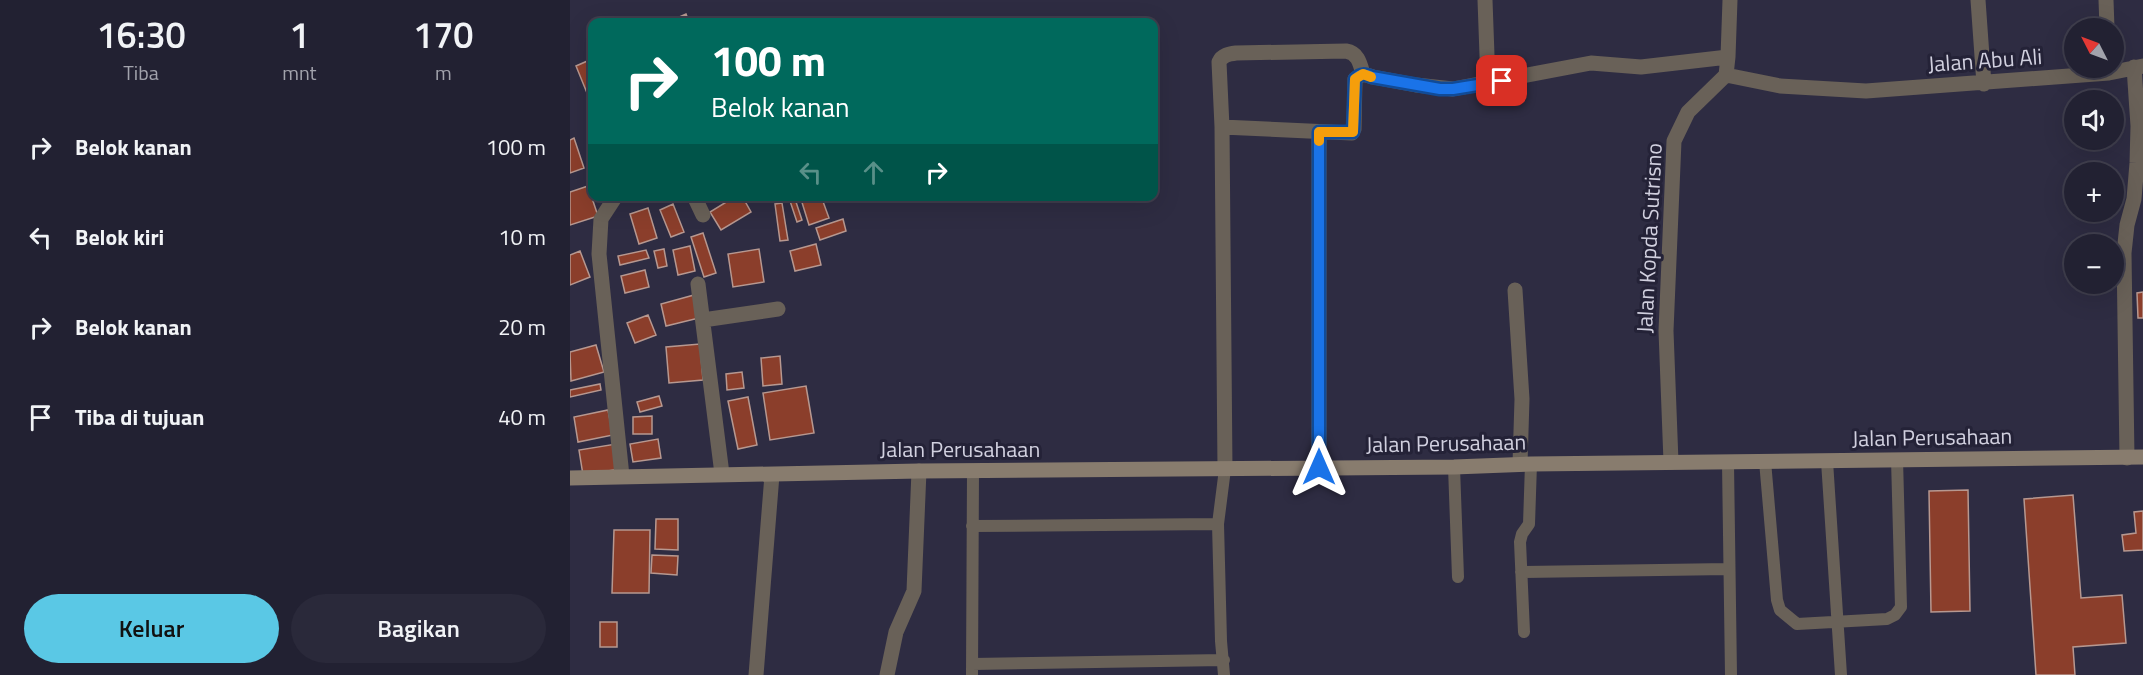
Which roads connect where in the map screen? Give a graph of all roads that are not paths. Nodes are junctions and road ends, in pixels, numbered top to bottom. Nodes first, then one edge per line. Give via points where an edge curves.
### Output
1 (1485, 0) edge
2 (1730, 0) edge
3 (1978, 0) edge
4 (2106, 0) edge
5 (2107, 18) edge
6 (1728, 57) junction
7 (2138, 67) edge
8 (1363, 74) junction
9 (1726, 75) junction
10 (2064, 75) edge
11 (1488, 83) junction
12 (1984, 84) junction
13 (1222, 127) junction
14 (1319, 132) junction
15 (2138, 199) edge
16 (613, 201) edge
17 (696, 201) edge
18 (703, 215) dead end
19 (698, 284) dead end
20 (1515, 290) dead end
21 (778, 309) dead end
22 (704, 320) junction
23 (2127, 458) junction
24 (2143, 458) edge
25 (1897, 459) junction
26 (1765, 461) junction
27 (1827, 461) junction
28 (1671, 462) junction
29 (1728, 463) junction
30 (1526, 464) junction
31 (1319, 467) junction
32 (1454, 467) junction
33 (1225, 469) junction
34 (920, 471) junction
35 (973, 472) junction
36 (722, 474) junction
37 (772, 475) junction
38 (622, 476) junction
39 (570, 478) edge
40 (1218, 524) junction
41 (972, 526) junction
42 (1728, 569) junction
43 (1521, 572) junction
44 (1458, 577) dead end
45 (1838, 622) junction
46 (1524, 632) dead end
47 (1224, 660) junction
48 (972, 670) edge
49 (756, 675) edge
50 (886, 675) edge
51 (1224, 675) edge
52 (1731, 675) edge
53 (1841, 675) edge

1 - 11 street
2 - 6 street
3 - 12 street
4 - 5 street
6 - 9 street
6 - 11 street via 1641,67 1591,63
7 - 15 street
8 - 11 street via 1440,89
8 - 13 street via 1358,58 1346,51 1227,55 1219,62
8 - 14 street via 1355,79 1353,132
9 - 12 street, Jalan Abu Ali via 1780,86 1866,92
9 - 28 street, Jalan Kopda Sutrisno via 1688,112 1674,141 1666,331
10 - 12 street, Jalan Abu Ali
13 - 14 street
13 - 33 street
14 - 31 street
15 - 23 street via 2127,225 2124,253
16 - 38 street via 601,219 599,254
17 - 18 street
19 - 22 street
20 - 30 street
21 - 22 street
22 - 36 street
23 - 24 main road, Jalan Perusahaan
23 - 25 main road, Jalan Perusahaan
25 - 27 main road, Jalan Perusahaan
25 - 45 lane via 1901,607 1887,619
26 - 27 main road, Jalan Perusahaan
26 - 29 main road, Jalan Perusahaan
26 - 45 lane via 1780,610 1797,624
27 - 45 lane
28 - 29 main road, Jalan Perusahaan
28 - 30 main road, Jalan Perusahaan
29 - 42 lane
30 - 32 main road, Jalan Perusahaan
30 - 43 lane via 1529,524 1520,542
31 - 32 main road, Jalan Perusahaan
31 - 33 main road, Jalan Perusahaan
32 - 44 lane
33 - 35 main road, Jalan Perusahaan
33 - 40 lane
34 - 35 main road, Jalan Perusahaan
34 - 37 main road, Jalan Perusahaan
34 - 50 street via 914,591 896,632
35 - 41 lane
36 - 37 main road, Jalan Perusahaan
36 - 38 main road, Jalan Perusahaan
37 - 49 street
38 - 39 main road, Jalan Perusahaan
40 - 41 lane
40 - 47 lane
41 - 48 lane
42 - 43 lane
42 - 52 lane
43 - 46 lane
45 - 53 lane
47 - 48 lane
47 - 51 lane

